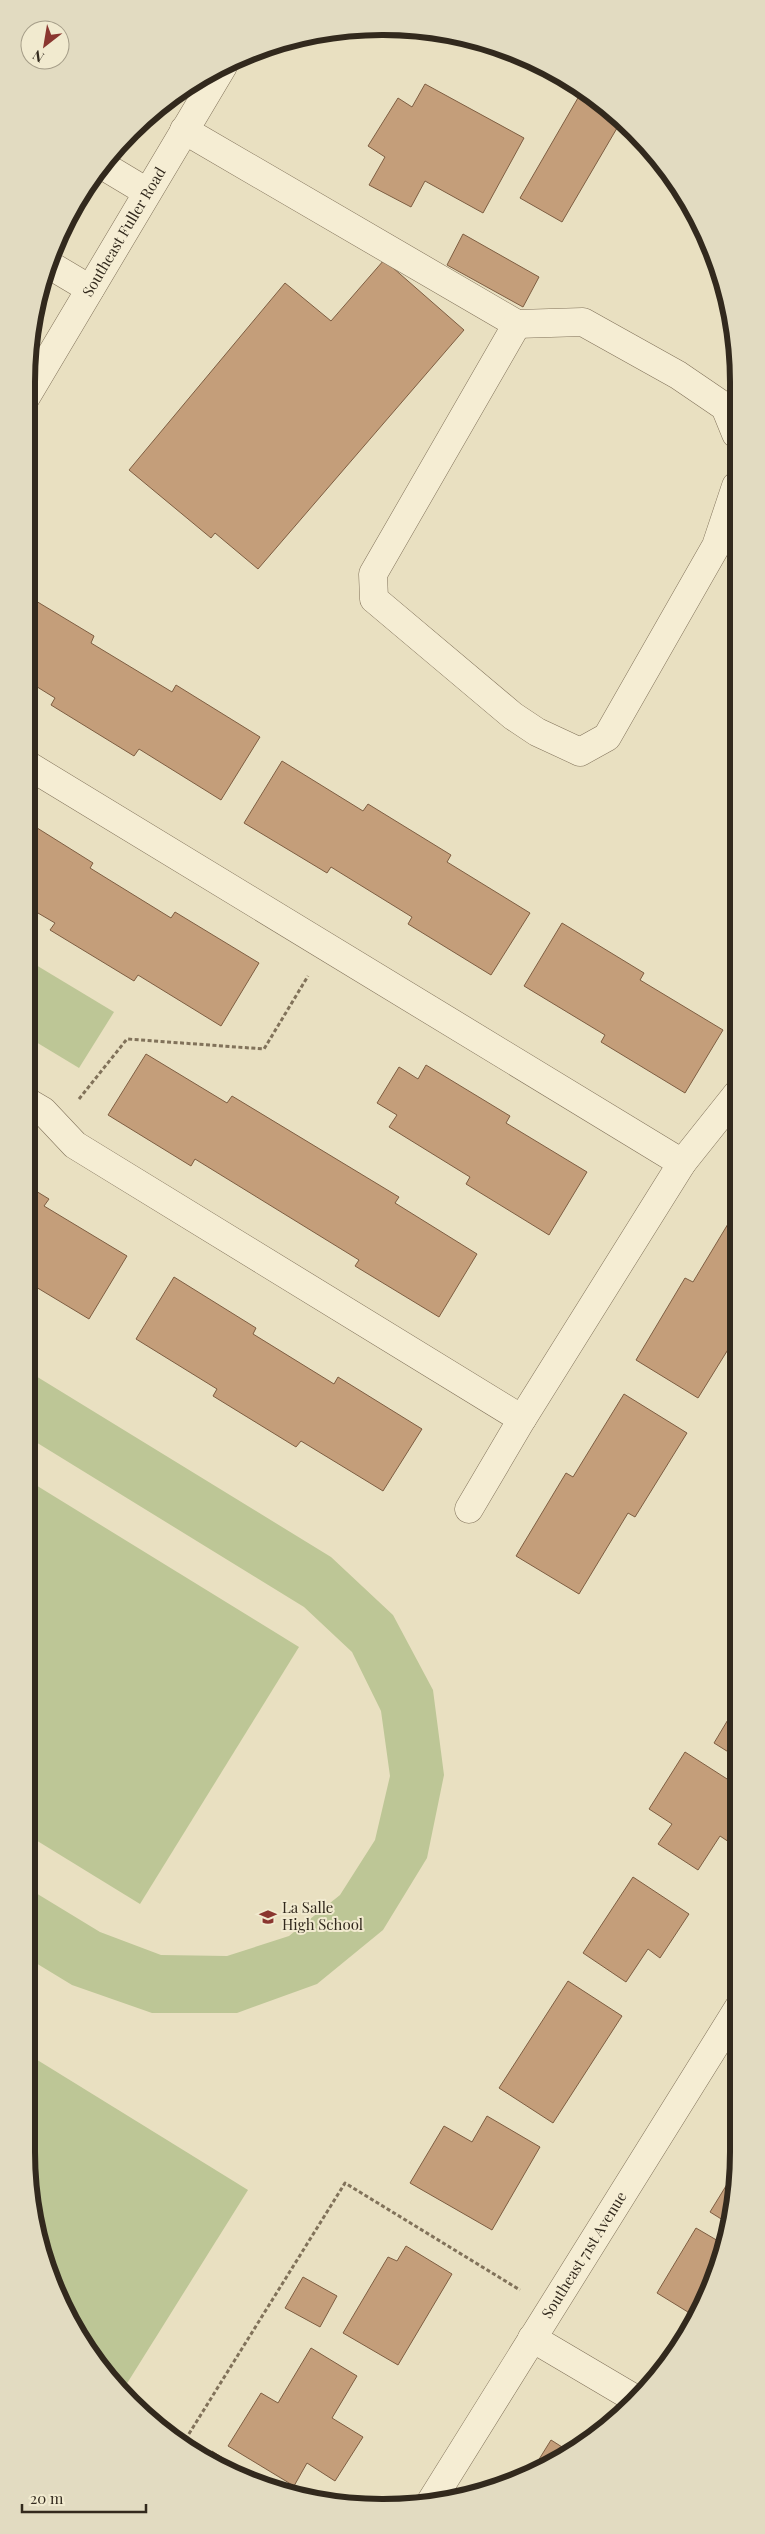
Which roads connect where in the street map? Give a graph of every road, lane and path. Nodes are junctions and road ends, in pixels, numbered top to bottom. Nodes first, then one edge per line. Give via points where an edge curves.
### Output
1 (215, 78) edge
2 (184, 130) junction
3 (108, 170) edge
4 (147, 192) junction
5 (54, 268) edge
6 (90, 289) junction
7 (517, 324) junction
8 (35, 381) edge
9 (730, 419) edge
10 (730, 504) edge
11 (35, 769) edge
12 (327, 946) junction
13 (730, 1103) edge
14 (35, 1106) edge
15 (57, 1126) junction
16 (682, 1163) junction
17 (522, 1419) junction
18 (469, 1509) dead end
19 (730, 2020) edge
20 (550, 2308) junction
21 (532, 2338) junction
22 (629, 2396) edge
23 (186, 2438) edge
24 (435, 2495) edge

1 - 2 street, Southeast Fuller Road
2 - 4 street, Southeast Fuller Road
2 - 7 street
3 - 4 street
4 - 6 street, Southeast Fuller Road
5 - 6 street
6 - 8 street, Southeast Fuller Road
7 - 9 street via 583,322 678,375 725,407
7 - 10 street via 373,574 374,598 514,716 537,732 580,752 607,737 716,546
11 - 12 street
12 - 15 path via 264,1049 127,1039
12 - 16 street
13 - 16 street
14 - 15 street
15 - 17 street via 74,1145
16 - 17 street
17 - 18 street
19 - 20 street, Southeast 71st Avenue
20 - 21 street, Southeast 71st Avenue
20 - 23 path via 345,2182
21 - 22 street
21 - 24 street, Southeast 71st Avenue

